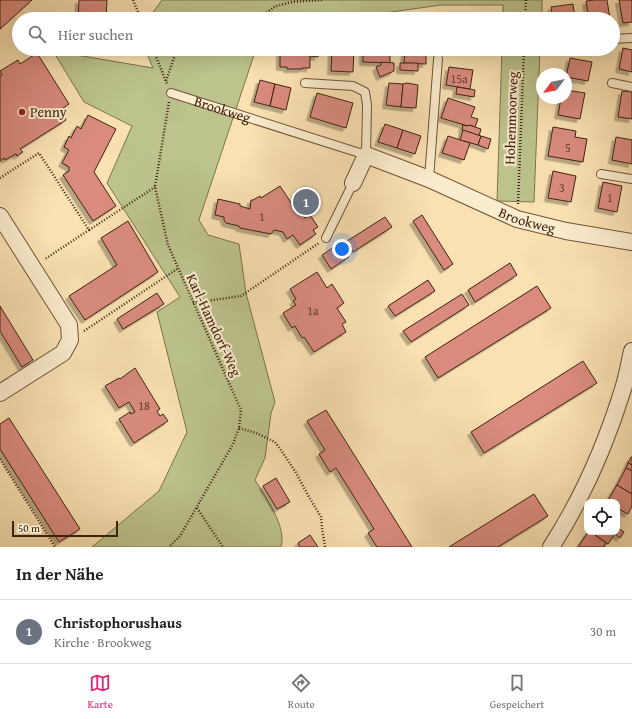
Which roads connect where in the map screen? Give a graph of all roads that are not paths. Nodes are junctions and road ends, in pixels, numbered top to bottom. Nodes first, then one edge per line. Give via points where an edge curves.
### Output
1 (632, 38) edge
2 (620, 39) edge
3 (438, 59) dead end
4 (305, 82) dead end
5 (612, 83) dead end
6 (632, 87) edge
7 (171, 93) road end
8 (366, 155) junction
9 (601, 174) dead end
10 (429, 179) junction
11 (632, 179) edge
12 (353, 183) joint
13 (0, 216) edge
14 (326, 238) road end
15 (632, 242) edge
16 (632, 351) edge
17 (0, 393) edge
18 (551, 547) edge

1 - 2 lane
3 - 10 lane
4 - 8 lane via 353,86 365,92
5 - 6 lane
7 - 8 lane, Brookweg
8 - 10 street, Brookweg
8 - 12 street
9 - 11 lane
10 - 15 street, Brookweg via 517,219 566,231
12 - 14 lane
13 - 17 street via 69,325 70,340 63,353
16 - 18 street via 623,389 599,456

